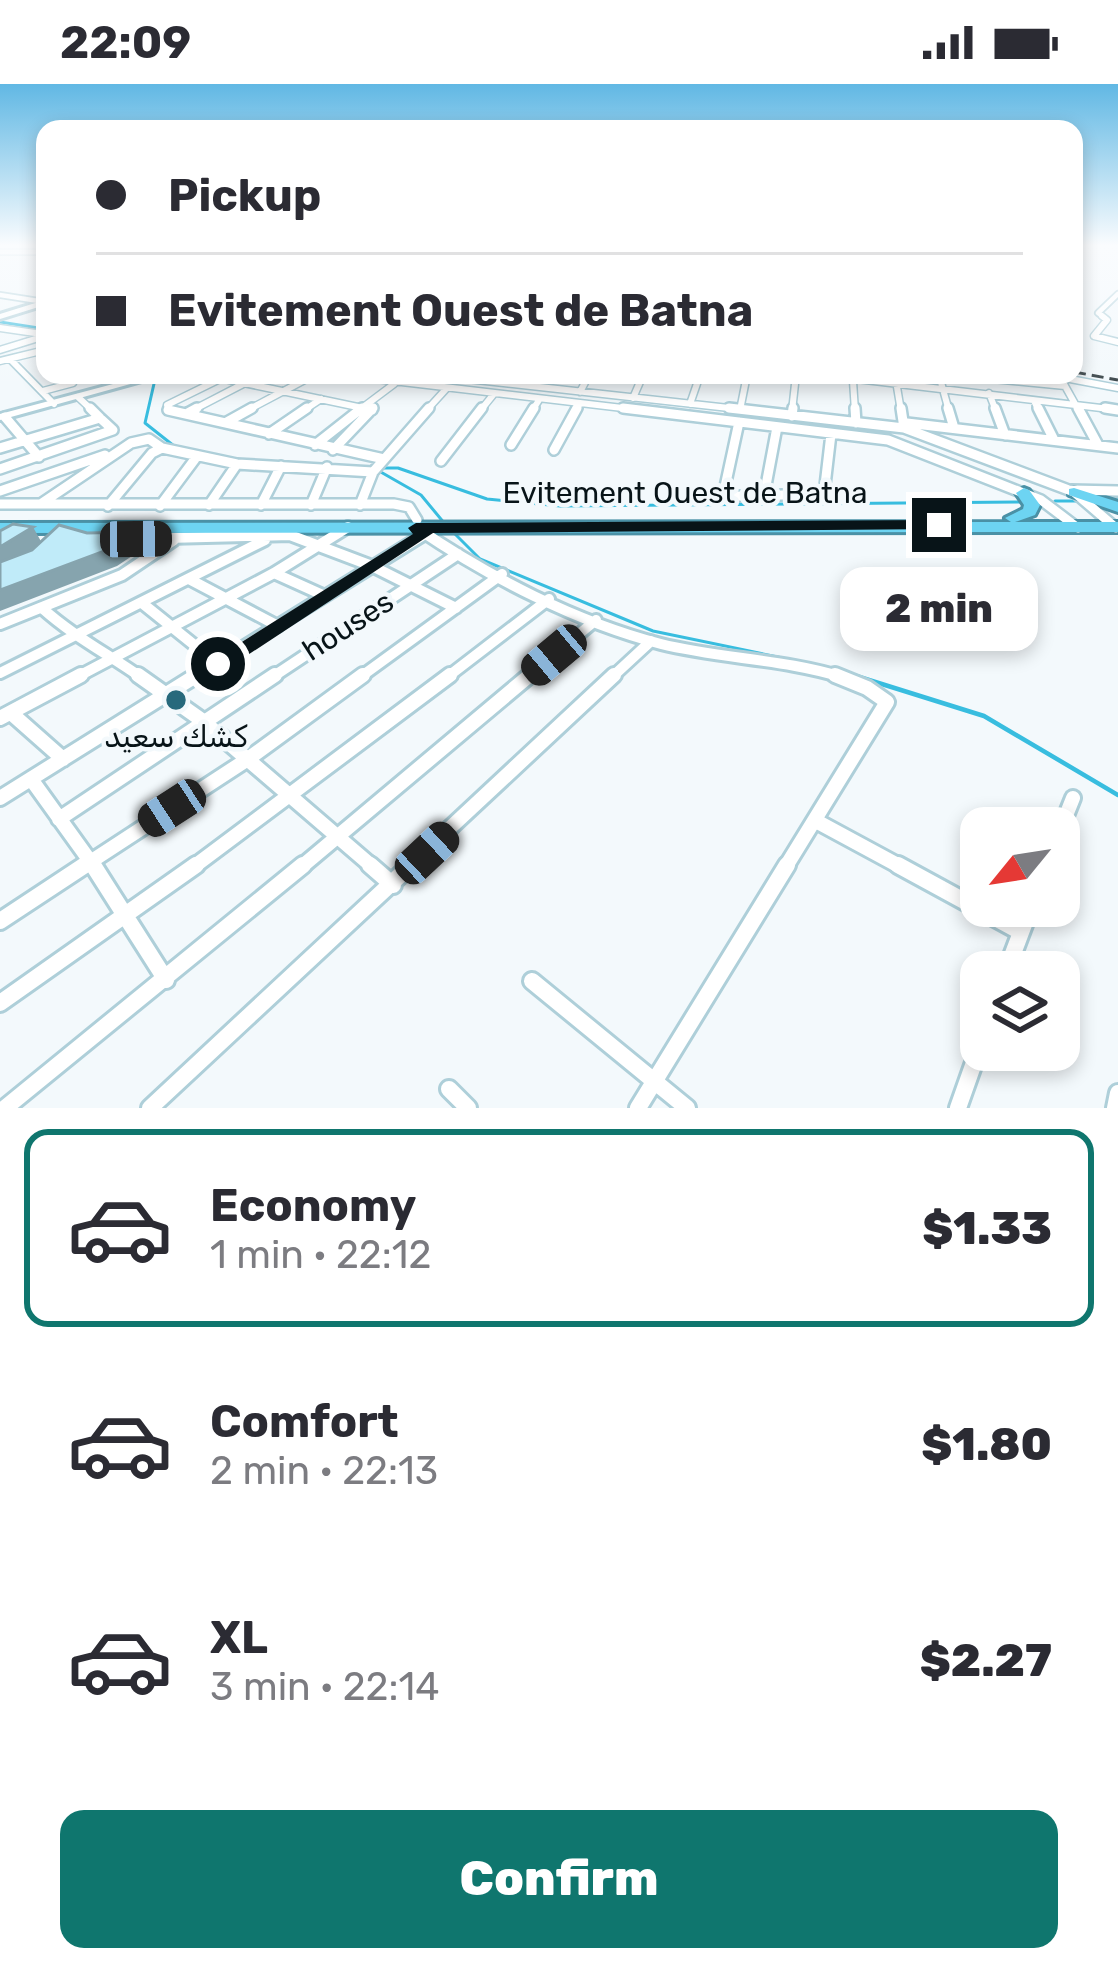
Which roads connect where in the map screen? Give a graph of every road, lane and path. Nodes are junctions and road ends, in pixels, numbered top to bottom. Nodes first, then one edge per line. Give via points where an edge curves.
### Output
1 (1118, 294) edge
2 (0, 295) edge
3 (36, 301) edge
4 (36, 305) edge
5 (1105, 306) junction
6 (1118, 309) edge
7 (3, 315) edge
8 (2, 330) edge
9 (36, 334) edge
10 (36, 338) edge
11 (1118, 342) edge
12 (2, 348) edge
13 (36, 352) edge
14 (5, 360) edge
15 (1083, 383) edge
16 (66, 384) edge
17 (118, 384) edge
18 (210, 384) edge
19 (243, 384) edge
20 (251, 384) edge
21 (296, 384) edge
22 (394, 384) joint
23 (528, 384) edge
24 (585, 384) edge
25 (640, 384) edge
26 (697, 384) edge
27 (745, 384) edge
28 (795, 384) edge
29 (853, 384) edge
30 (876, 384) edge
31 (897, 384) edge
32 (942, 384) edge
33 (985, 384) edge
34 (1062, 384) edge
35 (898, 387) junction
36 (1114, 387) edge
37 (446, 389) junction
38 (284, 390) junction
39 (43, 391) junction
40 (580, 392) junction
41 (944, 392) junction
42 (383, 394) junction
43 (493, 395) junction
44 (78, 397) junction
45 (990, 397) junction
46 (322, 398) junction
47 (633, 398) junction
48 (1118, 399) edge
49 (539, 400) junction
50 (1034, 401) junction
51 (54, 404) junction
52 (690, 404) junction
53 (579, 405) junction
54 (1077, 405) junction
55 (360, 408) junction
56 (372, 410) junction
57 (740, 410) junction
58 (1118, 410) edge
59 (186, 414) junction
60 (792, 416) junction
61 (100, 418) junction
62 (5, 421) edge
63 (739, 422) junction
64 (225, 423) junction
65 (856, 423) junction
66 (904, 425) junction
67 (777, 427) junction
68 (954, 428) junction
69 (269, 434) junction
70 (831, 434) junction
71 (1005, 434) junction
72 (27, 440) junction
73 (1054, 440) junction
74 (315, 445) junction
75 (511, 445) dead end
76 (1098, 445) junction
77 (0, 448) edge
78 (162, 448) junction
79 (1118, 448) edge
80 (122, 449) junction
81 (333, 450) junction
82 (554, 450) dead end
83 (39, 457) junction
84 (196, 459) junction
85 (441, 461) dead end
86 (237, 464) junction
87 (281, 466) junction
88 (378, 466) junction
89 (327, 467) junction
90 (0, 470) edge
91 (0, 491) edge
92 (1071, 491) joint
93 (1024, 493) junction
94 (723, 496) junction
95 (764, 496) junction
96 (695, 497) dead end
97 (0, 504) edge
98 (39, 505) junction
99 (261, 505) junction
100 (311, 505) junction
101 (360, 505) junction
102 (108, 506) junction
103 (160, 506) junction
104 (209, 506) junction
105 (1114, 510) edge
106 (1013, 518) junction
107 (1072, 522) junction
108 (0, 524) edge
109 (469, 524) junction
110 (425, 526) junction
111 (348, 527) junction
112 (67, 528) junction
113 (276, 534) junction
114 (177, 538) junction
115 (320, 546) junction
116 (458, 554) junction
117 (372, 566) junction
118 (274, 573) junction
119 (502, 574) junction
120 (189, 579) junction
121 (411, 586) junction
122 (325, 596) junction
123 (226, 598) junction
124 (549, 598) junction
125 (142, 603) junction
126 (42, 608) junction
127 (456, 608) junction
128 (596, 620) junction
129 (0, 624) edge
130 (278, 626) junction
131 (172, 627) junction
132 (73, 636) junction
133 (651, 641) junction
134 (111, 659) junction
135 (218, 664) junction
136 (0, 673) edge
137 (163, 697) junction
138 (5, 716) edge
139 (202, 721) junction
140 (63, 759) junction
141 (248, 759) junction
142 (31, 779) junction
143 (0, 798) edge
144 (1072, 798) dead end
145 (290, 799) junction
146 (1069, 807) edge
147 (59, 819) junction
148 (816, 821) junction
149 (335, 838) junction
150 (87, 863) junction
151 (392, 885) junction
152 (128, 914) junction
153 (0, 921) edge
154 (1023, 927) edge
155 (1021, 932) junction
156 (1014, 951) edge
157 (166, 980) junction
158 (532, 982) dead end
159 (0, 1003) edge
160 (971, 1071) edge
161 (656, 1080) junction
162 (449, 1089) dead end
163 (1118, 1093) edge
164 (4, 1108) edge
165 (150, 1108) edge
166 (468, 1108) edge
167 (638, 1108) edge
168 (687, 1108) edge
169 (958, 1108) edge
170 (1114, 1108) edge

1 - 5 street
2 - 3 street
4 - 7 street
5 - 6 street
5 - 11 street via 1098,315 1107,320 1094,336
8 - 9 street
10 - 12 street
13 - 14 street
14 - 39 street
15 - 36 street
16 - 39 street
17 - 44 street
18 - 59 street via 166,407
19 - 59 street
20 - 38 street
21 - 38 street
22 - 37 street
22 - 42 street
23 - 40 street
24 - 40 street
25 - 47 street
26 - 52 street
27 - 57 street
28 - 60 street
29 - 65 street
30 - 35 street
31 - 35 street
32 - 41 street
33 - 45 street
34 - 54 street
35 - 41 street
35 - 66 street
36 - 48 street
37 - 43 street
37 - 88 street
38 - 46 street
38 - 64 street
39 - 51 street
40 - 47 street
41 - 45 street
41 - 68 street
42 - 55 street
42 - 56 street
43 - 49 street
43 - 85 street
44 - 51 street
44 - 61 street
45 - 50 street
45 - 71 street
46 - 55 street
46 - 69 street
47 - 52 street
49 - 53 street
49 - 75 street
50 - 54 street
50 - 73 street
51 - 62 street
52 - 57 street
53 - 63 street
53 - 82 street
54 - 58 street
54 - 76 street
55 - 56 street
55 - 74 street
56 - 81 street
57 - 60 street
59 - 64 street
60 - 65 street
61 - 72 street
61 - 83 street via 112,432
62 - 72 street
63 - 67 street
63 - 94 street
64 - 69 street
65 - 66 street
66 - 68 street
66 - 92 street
67 - 70 street
67 - 95 street
68 - 71 street
69 - 74 street
70 - 93 street via 902,443
70 - 95 street via 824,494
71 - 73 street
72 - 77 street
72 - 83 street
73 - 76 street
74 - 81 street
76 - 79 street
78 - 80 street via 146,439
78 - 84 street
78 - 102 street
80 - 91 street
80 - 98 street
81 - 88 street
83 - 90 street
84 - 86 street
84 - 103 street
86 - 87 street
86 - 104 street
87 - 89 street
87 - 99 street
88 - 89 street
88 - 101 street
89 - 100 street
92 - 105 highway
93 - 106 highway via 1032,505
93 - 107 street
94 - 95 street
94 - 96 street
97 - 98 street
98 - 102 street
99 - 100 street
99 - 104 street
100 - 101 street
101 - 110 street via 404,505
102 - 103 street
103 - 104 street
105 - 107 highway, Evitement Ouest de Batna
106 - 107 highway, Evitement Ouest de Batna
106 - 109 highway, Evitement Ouest de Batna
107 - 109 highway, Evitement Ouest de Batna
108 - 110 highway
108 - 112 highway
109 - 110 highway
110 - 111 highway
110 - 116 street
110 - 117 street
111 - 113 highway
111 - 115 street
112 - 113 highway
112 - 114 street via 89,540
113 - 114 street
113 - 115 street
113 - 120 street
114 - 126 street via 134,569
115 - 117 street
115 - 118 street
116 - 119 street
116 - 121 street, houses
117 - 121 street
117 - 122 street
118 - 122 street
118 - 123 street
119 - 124 street
119 - 127 street
120 - 123 street
120 - 125 street
121 - 127 street
121 - 139 street, houses
122 - 130 street
123 - 130 street
123 - 131 street
124 - 128 street
124 - 145 street
125 - 131 street
125 - 132 street
126 - 129 street
126 - 132 street
127 - 141 street
128 - 133 street
128 - 149 street
130 - 135 street
131 - 134 street
131 - 135 street
132 - 134 street
132 - 136 street
133 - 148 street via 845,680 887,702
133 - 151 street
134 - 137 street
134 - 138 street
135 - 137 street
137 - 139 street
137 - 140 street
138 - 140 street
139 - 141 street
139 - 147 street, houses
140 - 142 street
141 - 145 street
141 - 150 street
142 - 143 street
142 - 147 street
144 - 146 street
145 - 149 street
145 - 152 street
147 - 150 street
148 - 155 street
148 - 161 street
149 - 151 street
149 - 157 street
150 - 152 street
150 - 153 street
151 - 165 street
152 - 157 street
152 - 159 street
154 - 155 street
155 - 156 street
157 - 164 street
158 - 161 street
160 - 169 street
161 - 167 street
161 - 168 street
162 - 166 street
163 - 170 street

